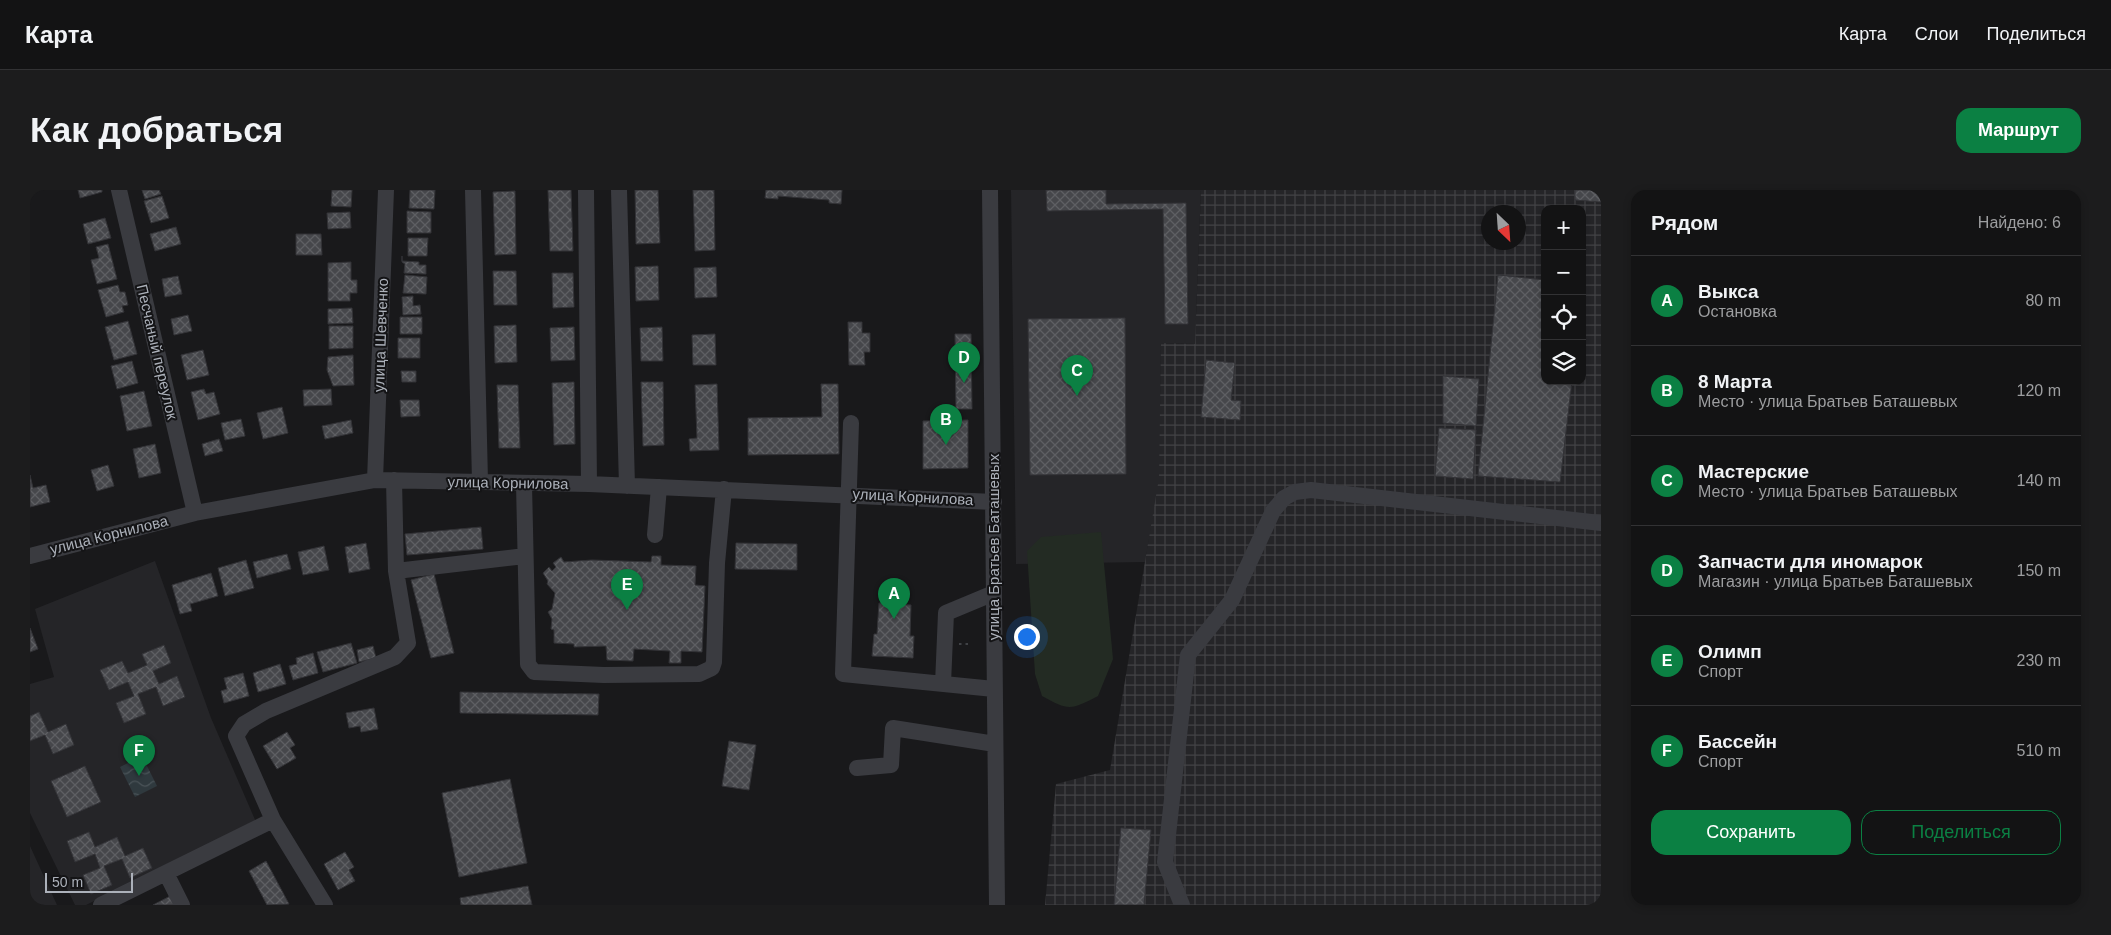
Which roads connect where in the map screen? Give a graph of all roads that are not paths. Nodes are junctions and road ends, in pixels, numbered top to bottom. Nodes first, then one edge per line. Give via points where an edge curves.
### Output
1 (119, 190) edge
2 (386, 190) edge
3 (473, 190) edge
4 (586, 190) edge
5 (619, 190) edge
6 (990, 190) edge
7 (851, 423) dead end
8 (375, 480) junction
9 (394, 480) junction
10 (480, 481) junction
11 (524, 484) junction
12 (589, 484) junction
13 (627, 486) junction
14 (659, 488) junction
15 (724, 489) junction
16 (849, 494) junction
17 (994, 502) junction
18 (195, 513) junction
19 (1601, 522) edge
20 (655, 535) dead end
21 (30, 556) edge
22 (525, 556) junction
23 (396, 571) junction
24 (994, 593) junction
25 (943, 684) junction
26 (994, 689) junction
27 (995, 744) junction
28 (857, 768) dead end
29 (273, 820) junction
30 (166, 873) junction
31 (101, 905) edge
32 (182, 905) edge
33 (325, 905) edge
34 (997, 905) edge
35 (1182, 905) edge

1 - 18 street, Песчаный переулок
2 - 8 street, улица Шевченко
3 - 10 street
4 - 12 street
5 - 13 street
6 - 17 street, улица Братьев Баташевых
7 - 16 street
8 - 9 street, улица Корнилова
8 - 18 street, улица Корнилова
9 - 10 street, улица Корнилова
9 - 23 street
10 - 11 street, улица Корнилова
11 - 12 street, улица Корнилова
11 - 22 street
12 - 13 street, улица Корнилова
13 - 14 street, улица Корнилова
14 - 15 street, улица Корнилова
14 - 20 street
15 - 16 street, улица Корнилова
15 - 22 street via 717,563 714,662 712,668 699,674 534,672 526,660
16 - 17 street, улица Корнилова
16 - 25 street via 843,674
17 - 24 street, улица Братьев Баташевых
18 - 21 street, улица Корнилова
19 - 35 street via 1311,490 1295,492 1284,498 1273,511 1232,600 1188,655 1165,862
22 - 23 street
23 - 29 street via 408,643 395,657 266,711 244,724 236,736
24 - 25 street via 946,613
24 - 26 street, улица Братьев Баташевых
25 - 26 street
26 - 27 street, улица Братьев Баташевых
27 - 28 street via 893,728 891,765
27 - 34 street, улица Братьев Баташевых
29 - 30 street
29 - 33 street
30 - 31 street
30 - 32 street

